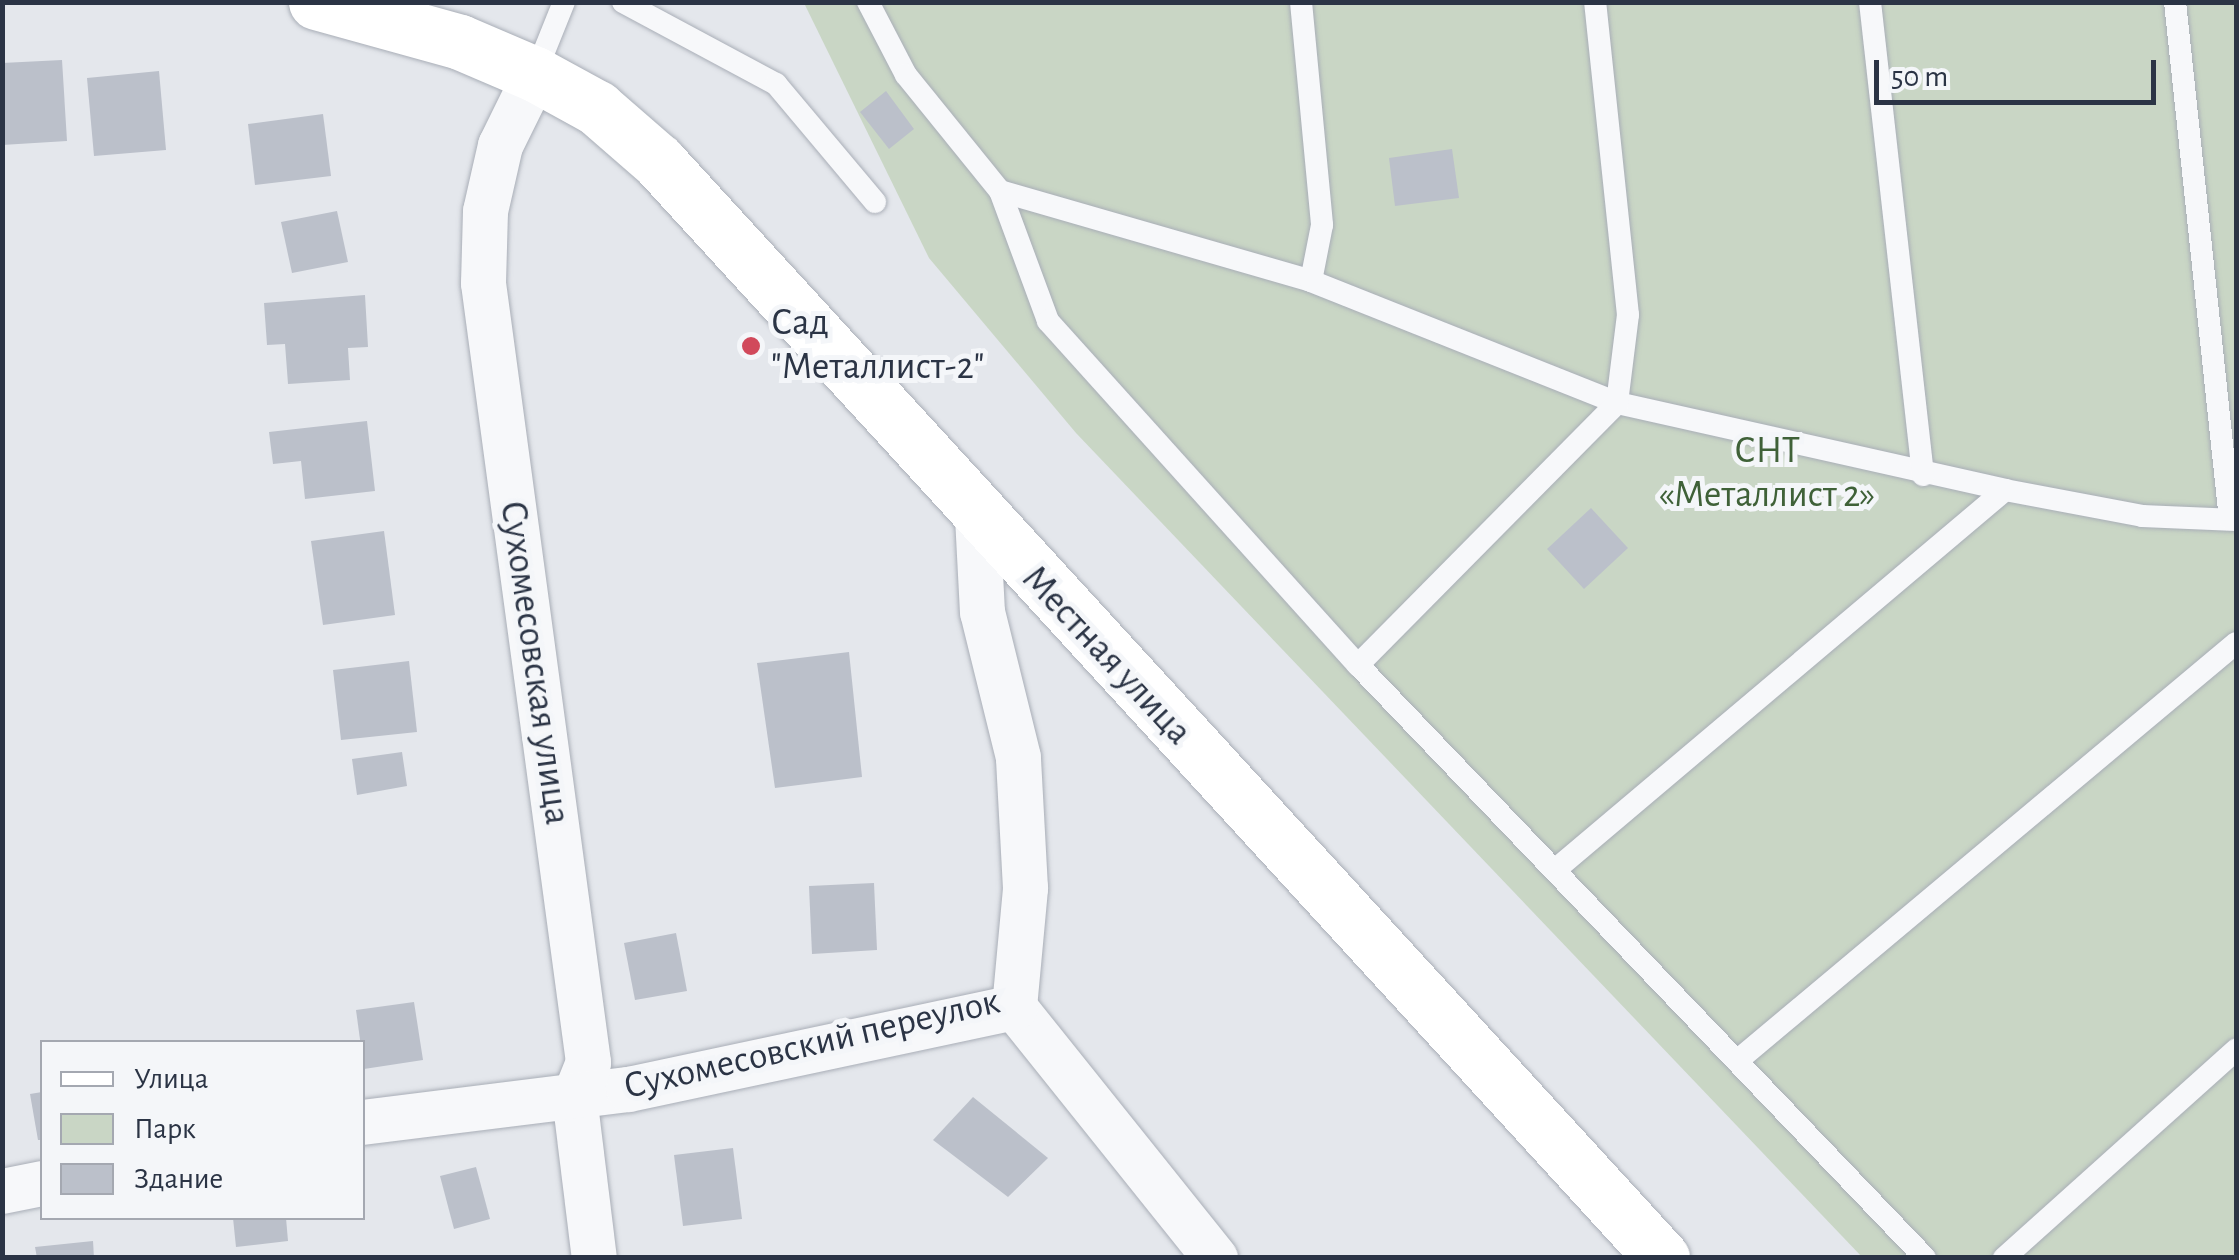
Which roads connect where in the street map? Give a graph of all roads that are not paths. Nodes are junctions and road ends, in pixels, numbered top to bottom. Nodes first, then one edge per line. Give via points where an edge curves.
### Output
1 (316, 2) edge
2 (564, 2) edge
3 (623, 2) edge
4 (868, 2) edge
5 (1302, 2) edge
6 (1595, 2) edge
7 (1870, 2) edge
8 (2175, 2) edge
9 (535, 74) junction
10 (1000, 190) junction
11 (874, 202) dead end
12 (1311, 282) junction
13 (1618, 403) junction
14 (1923, 474) junction
15 (2004, 490) junction
16 (977, 515) junction
17 (2233, 520) edge
18 (2236, 644) edge
19 (1358, 664) junction
20 (1555, 870) junction
21 (1014, 1007) junction
22 (2236, 1050) edge
23 (1737, 1061) junction
24 (574, 1096) junction
25 (365, 1122) edge
26 (40, 1183) edge
27 (2, 1190) edge
28 (1659, 1257) edge
29 (594, 1258) edge
30 (1215, 1258) edge
31 (1924, 1258) edge
32 (2004, 1258) edge

1 - 9 main road, Местная улица via 460,42
2 - 9 lane
3 - 11 lane via 776,84
4 - 10 lane via 906,75
5 - 12 lane via 1321,192
6 - 13 lane via 1628,315
7 - 14 lane
8 - 17 lane
9 - 16 main road, Местная улица via 597,108 658,161
9 - 24 street, Сухомесовская улица via 500,145 484,211 484,283 588,1062
10 - 12 lane
10 - 19 lane via 1048,321
12 - 13 lane
13 - 14 lane
13 - 19 lane
14 - 15 lane
15 - 17 lane via 2142,516
15 - 20 lane
16 - 21 street, Сухомесовский переулок via 982,612 1018,757 1024,888
16 - 28 main road, Местная улица
18 - 23 lane
19 - 20 lane
20 - 23 lane
21 - 24 street, Сухомесовский переулок
21 - 30 street
22 - 32 lane
23 - 31 lane
24 - 25 street, Сухомесовский переулок
24 - 29 street, Сухомесовская улица
26 - 27 street

